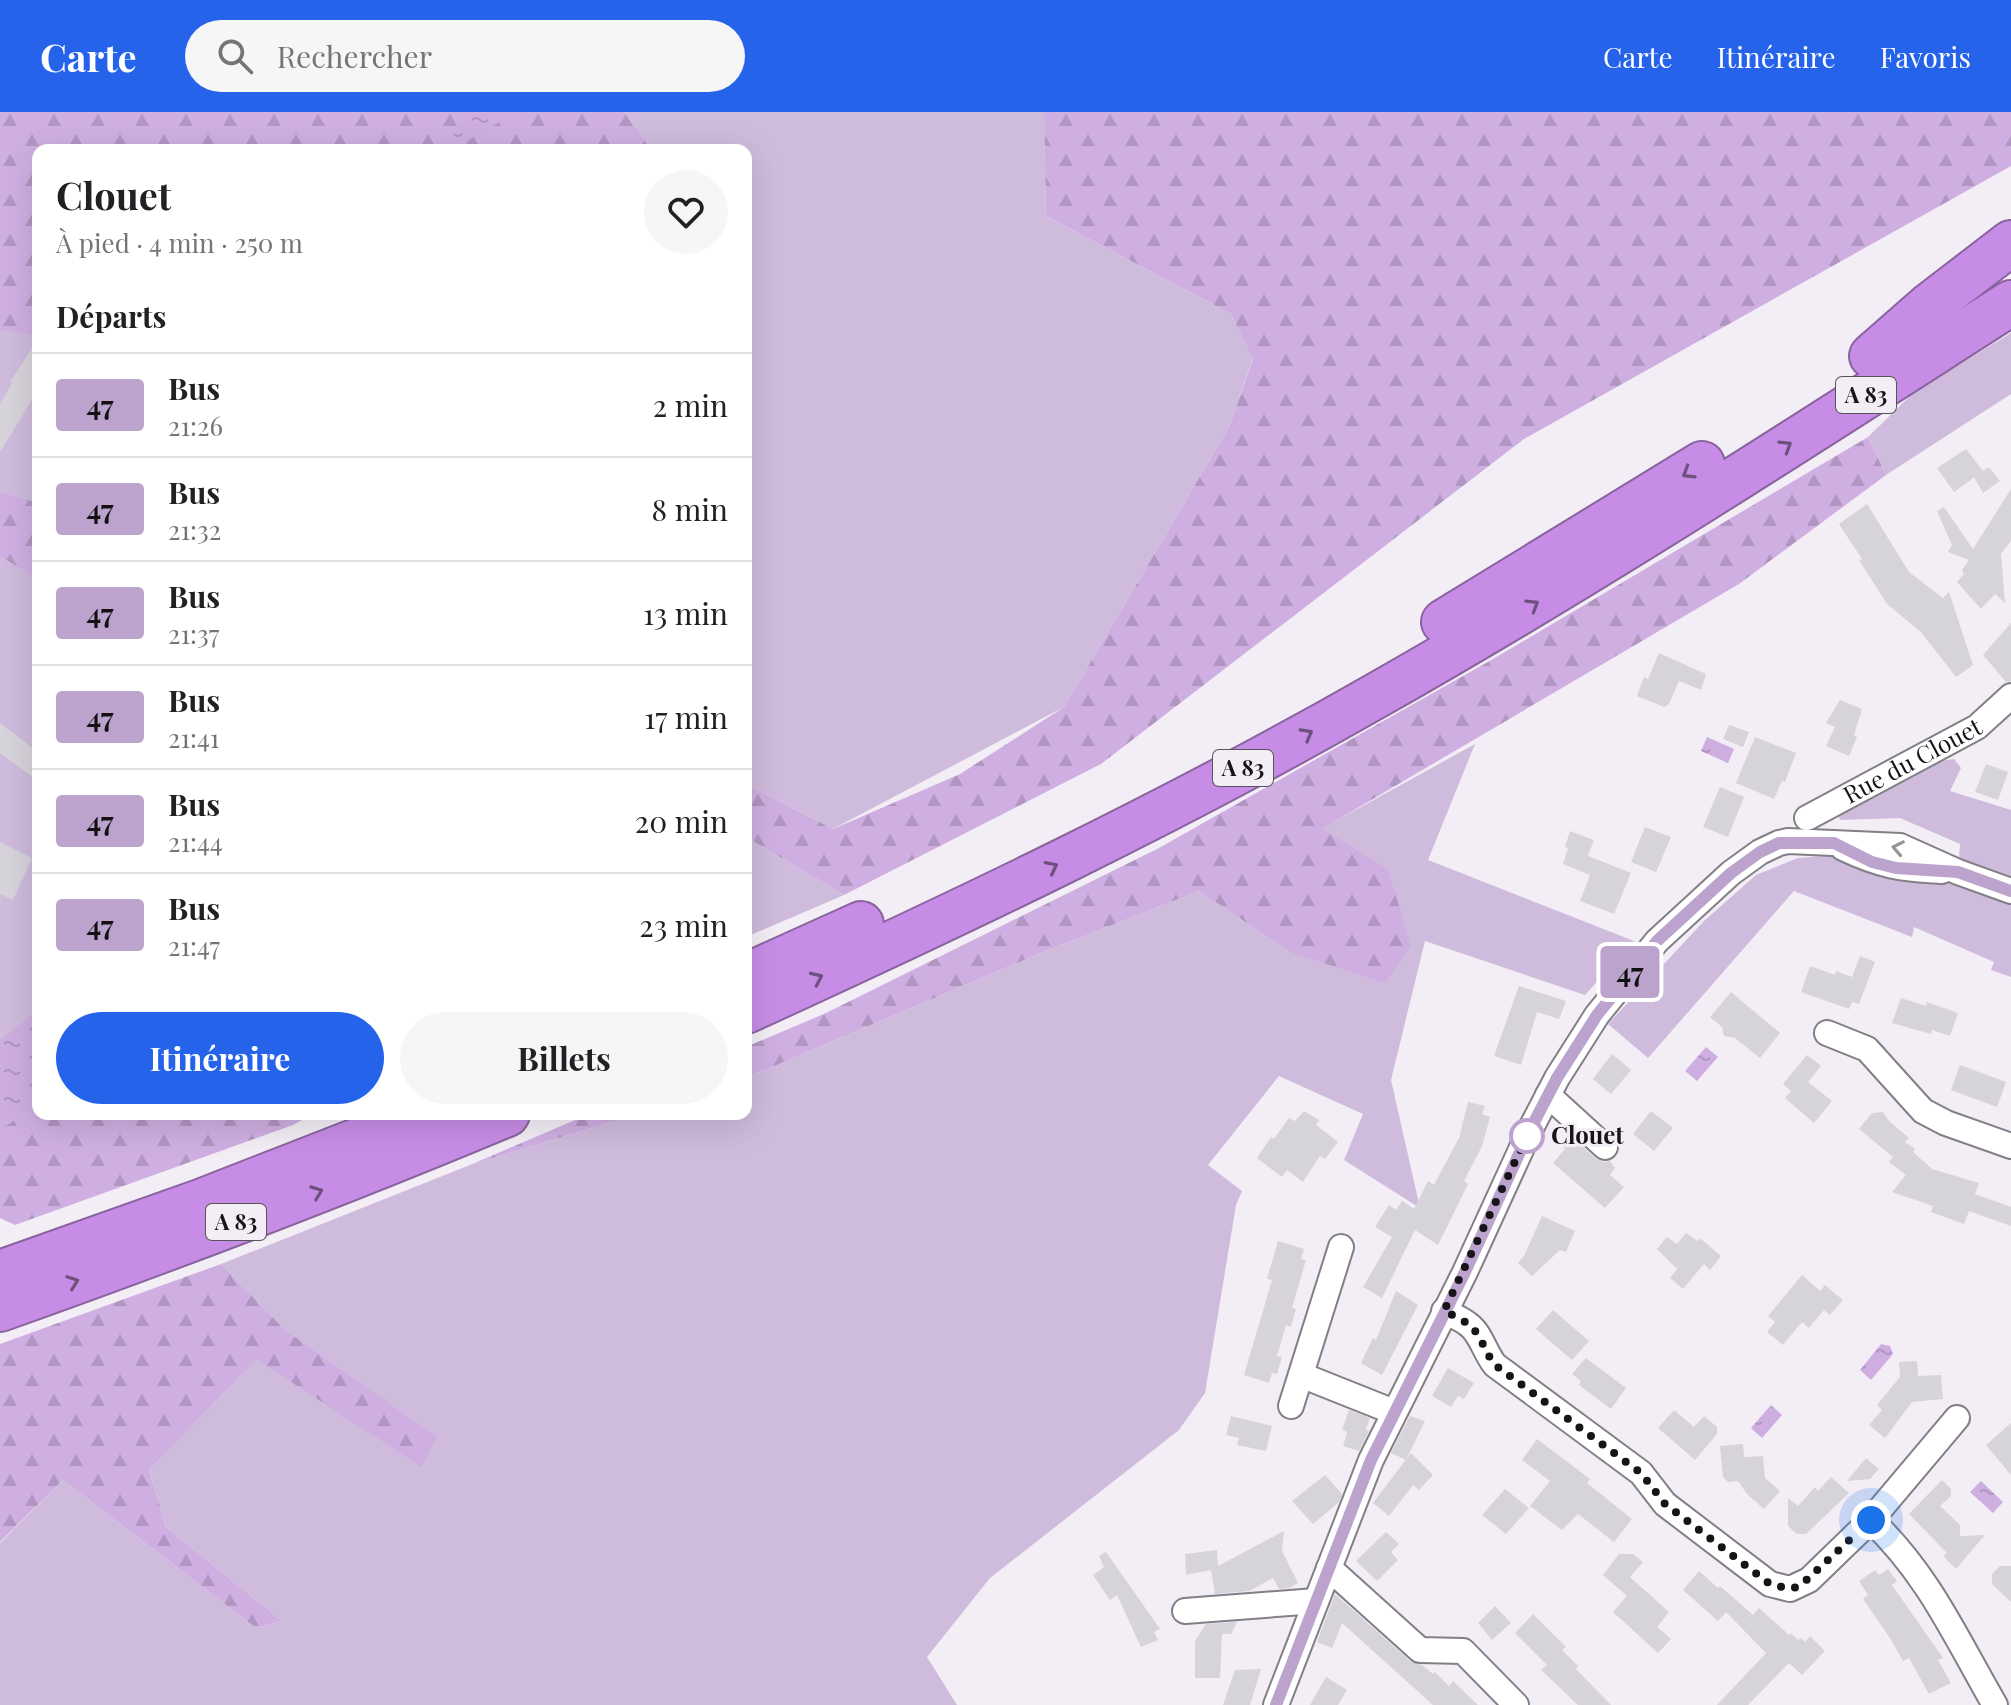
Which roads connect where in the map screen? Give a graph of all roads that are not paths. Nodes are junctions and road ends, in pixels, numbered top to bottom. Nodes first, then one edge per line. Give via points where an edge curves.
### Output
1 (2011, 243) edge
2 (2011, 274) edge
3 (2011, 303) edge
4 (1872, 356) junction
5 (2011, 696) edge
6 (1807, 818) dead end
7 (2011, 891) edge
8 (752, 973) edge
9 (752, 1008) edge
10 (1827, 1033) dead end
11 (1548, 1095) junction
12 (411, 1120) edge
13 (492, 1120) edge
14 (2011, 1146) edge
15 (1605, 1147) dead end
16 (1341, 1247) dead end
17 (0, 1273) edge
18 (0, 1309) edge
19 (1444, 1311) junction
20 (1301, 1375) junction
21 (1291, 1406) dead end
22 (1394, 1412) junction
23 (1957, 1418) dead end
24 (1871, 1520) junction
25 (1329, 1568) junction
26 (1316, 1601) junction
27 (1185, 1611) dead end
28 (1983, 1700) edge
29 (1276, 1705) edge
30 (1516, 1705) edge

1 - 4 highway
2 - 4 highway, A 83
9 -> 3 highway, A 83 via 1024,881 1370,700 1522,612
4 -> 8 highway, A 83 via 1544,562 1332,687 1023,847
5 - 6 street, Rue du Clouet via 1977,727
7 - 11 street via 1900,846 1779,843 1708,891 1639,962 1597,1015
10 - 14 street via 1867,1049 1923,1111
11 - 15 street
11 - 19 street
12 - 17 highway, A 83
18 -> 13 highway, A 83 via 333,1186
16 - 20 street
19 - 22 street
19 - 24 street via 1470,1325 1495,1365 1641,1473 1665,1504 1770,1584 1800,1586
20 - 21 street
20 - 22 street
22 - 25 street
23 - 24 street
24 - 28 street via 1897,1544 1943,1608
25 - 26 street
25 - 30 street via 1420,1650 1463,1651
26 - 27 street
26 - 29 street

